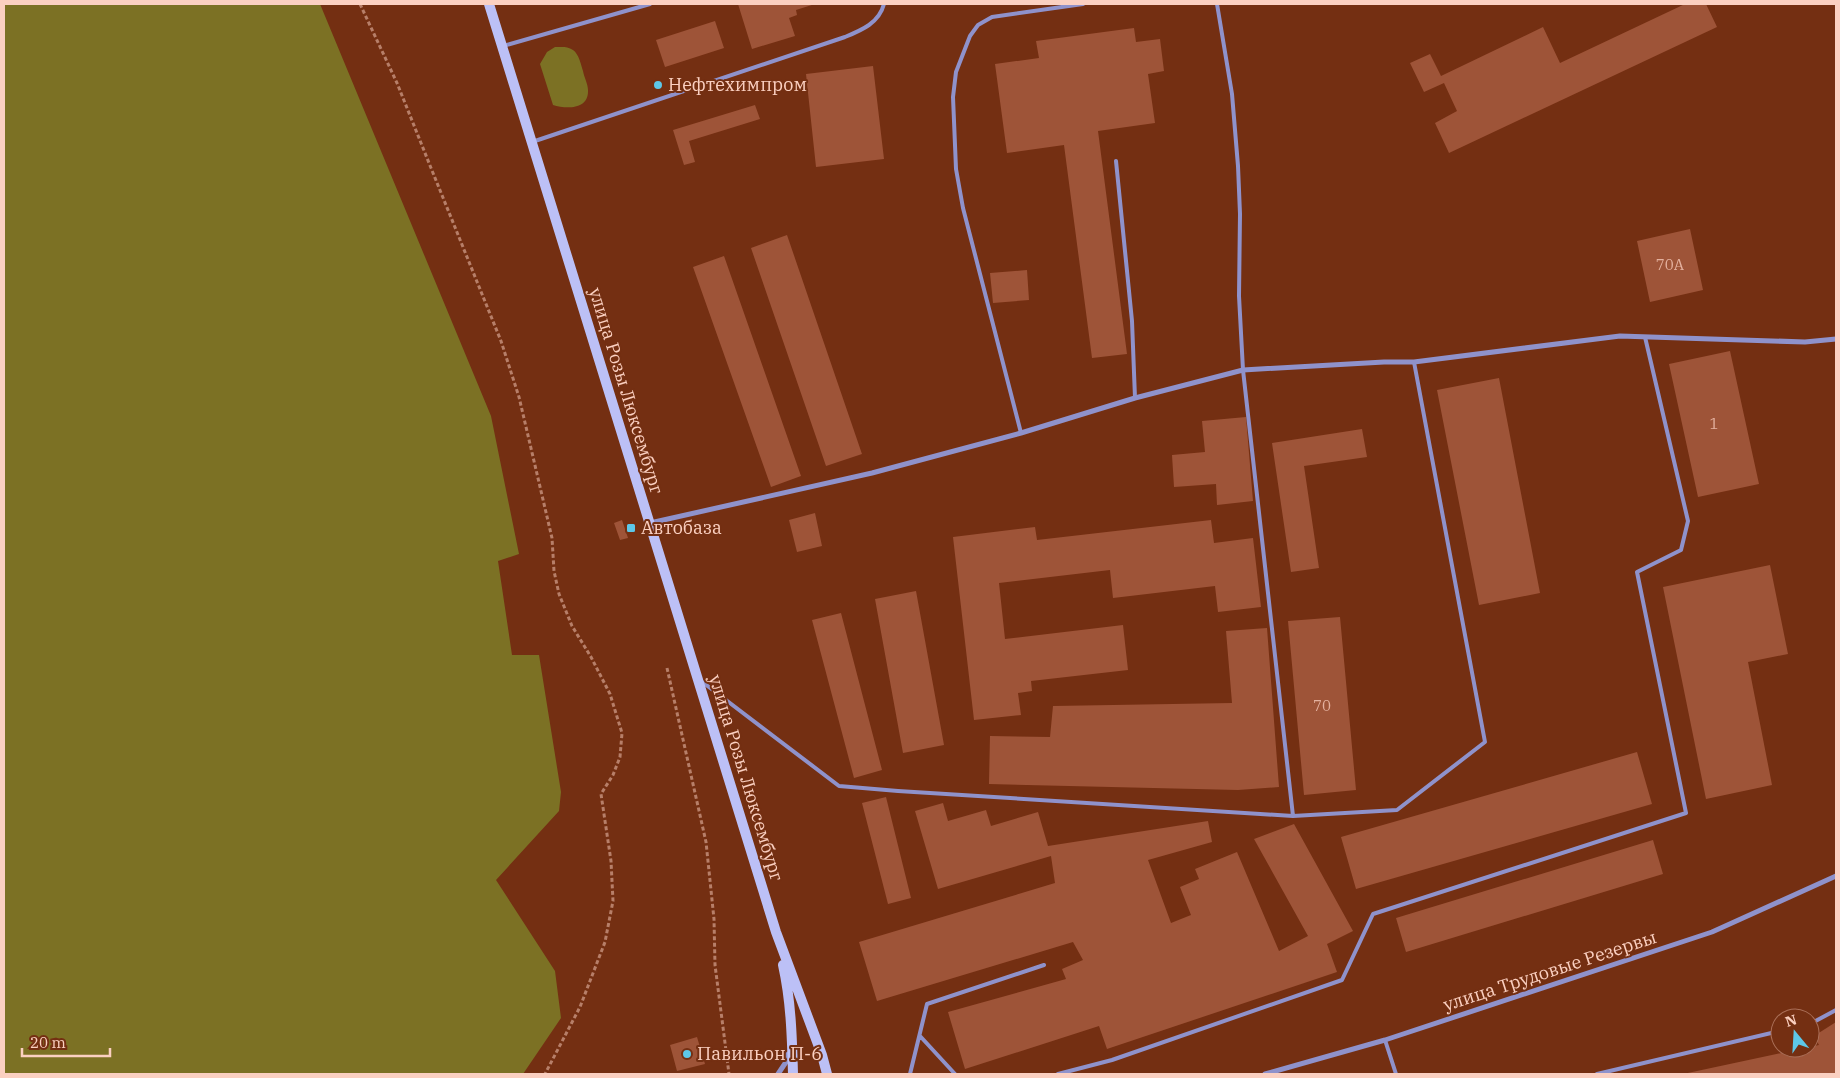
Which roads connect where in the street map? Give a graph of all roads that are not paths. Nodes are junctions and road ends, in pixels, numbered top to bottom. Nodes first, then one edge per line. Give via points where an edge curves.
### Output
1 (489, 4) edge
2 (650, 4) edge
3 (884, 4) edge
4 (1083, 4) edge
5 (1217, 4) edge
6 (502, 46) junction
7 (532, 142) junction
8 (1116, 161) dead end
9 (1645, 337) junction
10 (1836, 339) edge
11 (1414, 362) junction
12 (1243, 370) junction
13 (1135, 398) junction
14 (1021, 433) junction
15 (650, 523) junction
16 (698, 678) junction
17 (1293, 816) junction
18 (1836, 876) edge
19 (776, 932) junction
20 (1044, 965) dead end
21 (1836, 1010) edge
22 (1820, 1019) edge
23 (792, 1031) junction
24 (1770, 1033) edge
25 (920, 1036) junction
26 (1385, 1040) junction
27 (778, 1074) edge
28 (793, 1074) edge
29 (827, 1074) edge
30 (910, 1074) edge
31 (955, 1074) edge
32 (1058, 1074) edge
33 (1266, 1074) edge
34 (1396, 1074) edge
35 (1596, 1074) edge

1 - 6 street, улица Розы Люксембург
2 - 6 lane
3 - 7 lane via 870,25 845,37
4 - 14 lane via 992,17 978,25 970,36 956,72 953,97 956,169 963,208
5 - 12 lane via 1232,94 1238,166
6 - 7 street, улица Розы Люксембург
7 - 15 street, улица Розы Люксембург
8 - 13 lane via 1132,321
9 - 10 street via 1805,342
9 - 11 street via 1620,336
9 - 32 lane via 1688,521 1680,550 1637,572 1686,812 1373,914 1342,980 1112,1060
11 - 12 street
11 - 17 lane via 1485,742 1397,810
12 - 13 street
12 - 17 lane
13 - 14 street
14 - 15 street via 872,473
15 - 16 street, улица Розы Люксембург
16 - 17 lane via 839,786
16 - 19 street, улица Розы Люксембург
18 - 26 street, улица Трудовые Резервы via 1712,932
19 - 23 street, улица Розы Люксембург via 787,983
19 - 29 street, улица Розы Люксембург
20 - 25 lane via 927,1004
21 - 22 lane
23 - 27 street via 788,1059
23 - 28 street, улица Розы Люксембург
24 - 35 lane
25 - 30 lane
25 - 31 lane
26 - 33 street, улица Трудовые Резервы
26 - 34 lane

